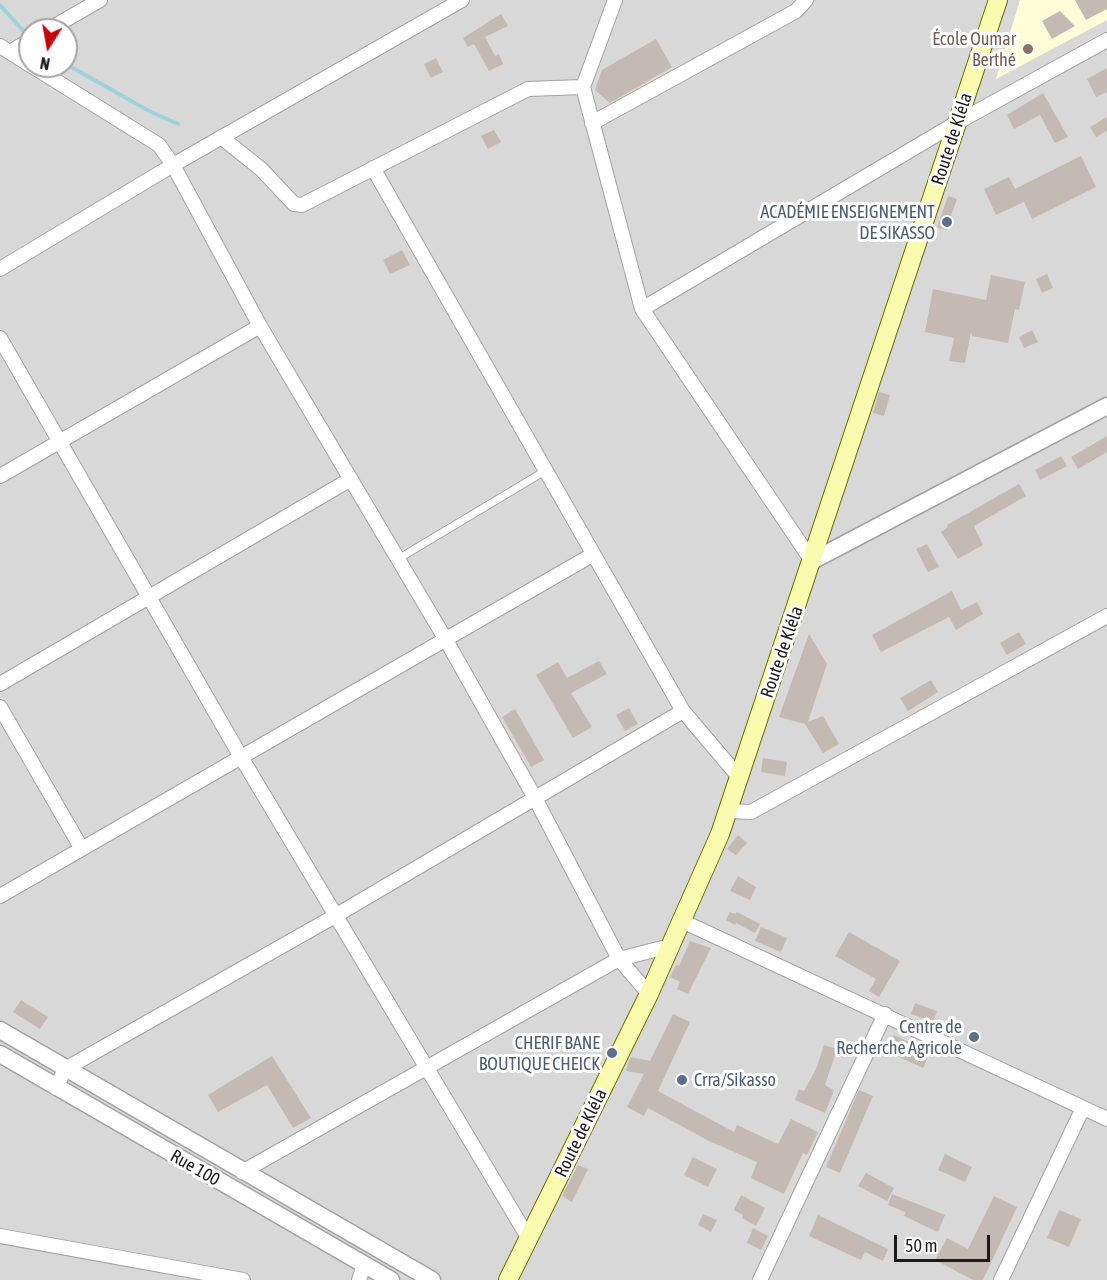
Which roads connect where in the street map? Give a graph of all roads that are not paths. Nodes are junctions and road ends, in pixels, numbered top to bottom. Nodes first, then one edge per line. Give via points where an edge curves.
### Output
1 (100, 0) edge
2 (462, 0) edge
3 (615, 0) edge
4 (806, 0) edge
5 (998, 0) edge
6 (69, 18) edge
7 (1107, 40) edge
8 (5, 49) edge
9 (18, 57) edge
10 (52, 78) edge
11 (582, 87) junction
12 (958, 122) junction
13 (592, 123) junction
14 (221, 137) junction
15 (173, 165) junction
16 (373, 168) junction
17 (0, 269) edge
18 (642, 309) junction
19 (261, 326) junction
20 (0, 338) edge
21 (1107, 406) edge
22 (60, 442) junction
23 (545, 471) junction
24 (0, 476) edge
25 (351, 479) junction
26 (592, 555) junction
27 (398, 559) junction
28 (812, 561) junction
29 (150, 598) junction
30 (1107, 616) edge
31 (446, 640) junction
32 (0, 684) edge
33 (0, 707) edge
34 (683, 711) junction
35 (241, 758) junction
36 (739, 777) junction
37 (535, 798) junction
38 (729, 811) junction
39 (82, 849) junction
40 (0, 896) edge
41 (335, 916) junction
42 (682, 921) junction
43 (670, 946) junction
44 (619, 959) junction
45 (649, 994) junction
46 (885, 1014) junction
47 (0, 1030) edge
48 (0, 1054) edge
49 (425, 1068) junction
50 (65, 1069) junction
51 (56, 1088) junction
52 (1083, 1108) junction
53 (1107, 1119) edge
54 (242, 1172) junction
55 (0, 1236) edge
56 (529, 1239) junction
57 (362, 1272) edge
58 (243, 1280) edge
59 (391, 1280) edge
60 (432, 1280) edge
61 (507, 1280) edge
62 (760, 1280) edge
63 (1001, 1280) edge

1 - 6 street
2 - 14 street
3 - 11 street
4 - 13 street via 796,11
5 - 12 main road, Route de Kléla
7 - 12 street
8 - 9 street
10 - 15 street via 159,145
11 - 13 street
11 - 16 street via 528,89
12 - 18 street
12 - 28 main road, Route de Kléla
13 - 18 street
14 - 15 street
14 - 16 street via 261,169 294,204 302,204
15 - 17 street
15 - 19 street
16 - 23 street
18 - 28 street
19 - 22 street
19 - 25 street
20 - 22 street
21 - 28 street
22 - 24 street
22 - 29 street
23 - 26 street
23 - 27 lane
25 - 27 street
25 - 29 street
26 - 31 street
26 - 34 street
27 - 31 street
28 - 36 main road, Route de Kléla
29 - 32 street
29 - 35 street
30 - 38 street via 751,812
31 - 35 street
31 - 37 street
33 - 39 street
34 - 36 street
34 - 37 street
35 - 39 street
35 - 41 street
36 - 38 main road, Route de Kléla
37 - 41 street
37 - 44 street
38 - 42 main road, Route de Kléla
39 - 40 street
41 - 49 street
41 - 50 street
42 - 43 main road, Route de Kléla
42 - 46 street
43 - 44 street
43 - 45 main road, Route de Kléla
44 - 45 street
44 - 49 street
45 - 56 main road, Route de Kléla
46 - 52 street
46 - 62 street
47 - 50 street
48 - 51 street, Rue 100
49 - 54 street
49 - 56 street
50 - 51 street
50 - 54 street
51 - 57 street, Rue 100
52 - 53 street
52 - 63 street
54 - 60 street
55 - 58 street
56 - 61 main road, Route de Kléla
57 - 59 street, Rue 100

